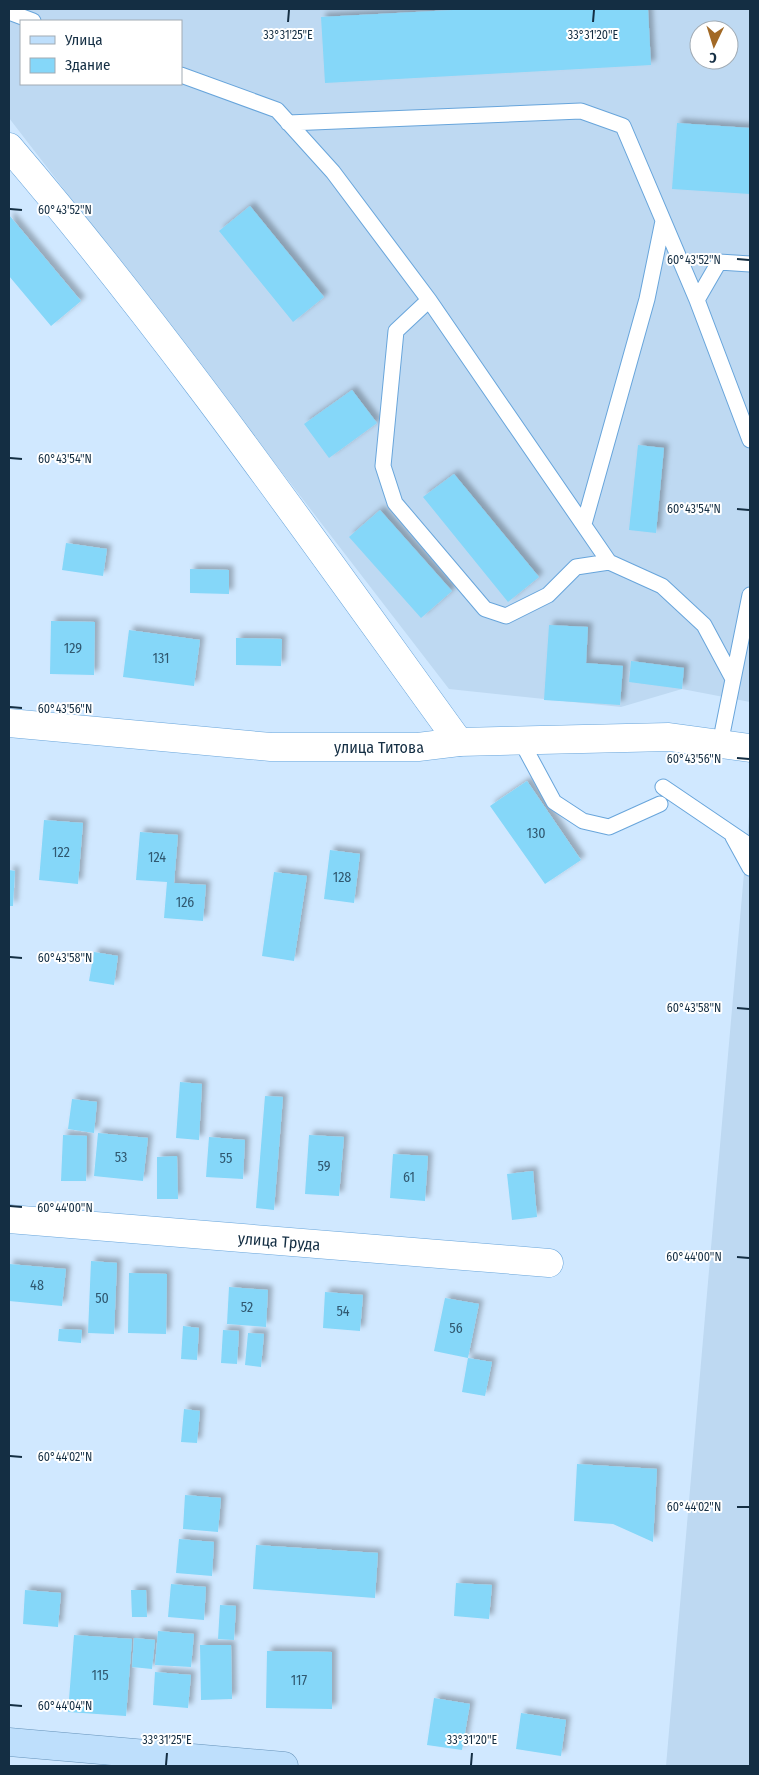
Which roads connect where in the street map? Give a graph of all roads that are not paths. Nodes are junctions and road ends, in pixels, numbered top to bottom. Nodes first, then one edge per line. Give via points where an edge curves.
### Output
1 (9, 12) edge
2 (30, 20) edge
3 (182, 75) edge
4 (288, 122) junction
5 (9, 147) edge
6 (663, 221) junction
7 (750, 264) edge
8 (429, 300) junction
9 (697, 300) junction
10 (750, 440) edge
11 (584, 524) junction
12 (609, 562) junction
13 (750, 595) edge
14 (733, 679) junction
15 (9, 723) edge
16 (521, 741) junction
17 (459, 742) junction
18 (720, 744) junction
19 (750, 748) edge
20 (663, 787) dead end
21 (660, 804) dead end
22 (731, 834) junction
23 (750, 846) edge
24 (750, 868) edge
25 (9, 1219) edge
26 (549, 1263) dead end
27 (9, 1742) edge
28 (227, 1763) edge
29 (284, 1766) edge

1 - 2 lane
3 - 4 lane via 276,110
4 - 6 lane via 581,111 623,126
4 - 8 lane via 333,172
5 - 17 street via 71,220 237,436
6 - 9 lane
6 - 11 lane via 647,299
7 - 9 lane via 719,262
8 - 11 lane
8 - 12 lane via 396,331 383,466 395,503 485,610 506,616 548,595 576,567
9 - 10 lane
11 - 12 lane
12 - 14 lane via 662,586 704,625
13 - 14 lane
14 - 18 lane
15 - 17 street, улица Титова via 271,747 418,747
16 - 17 street, улица Титова
16 - 18 street, улица Титова via 670,737
16 - 21 lane via 554,802 583,821 609,827
18 - 19 street, улица Титова
20 - 22 lane
22 - 23 lane
22 - 24 lane
25 - 26 street, улица Труда
27 - 28 main road
28 - 29 main road

